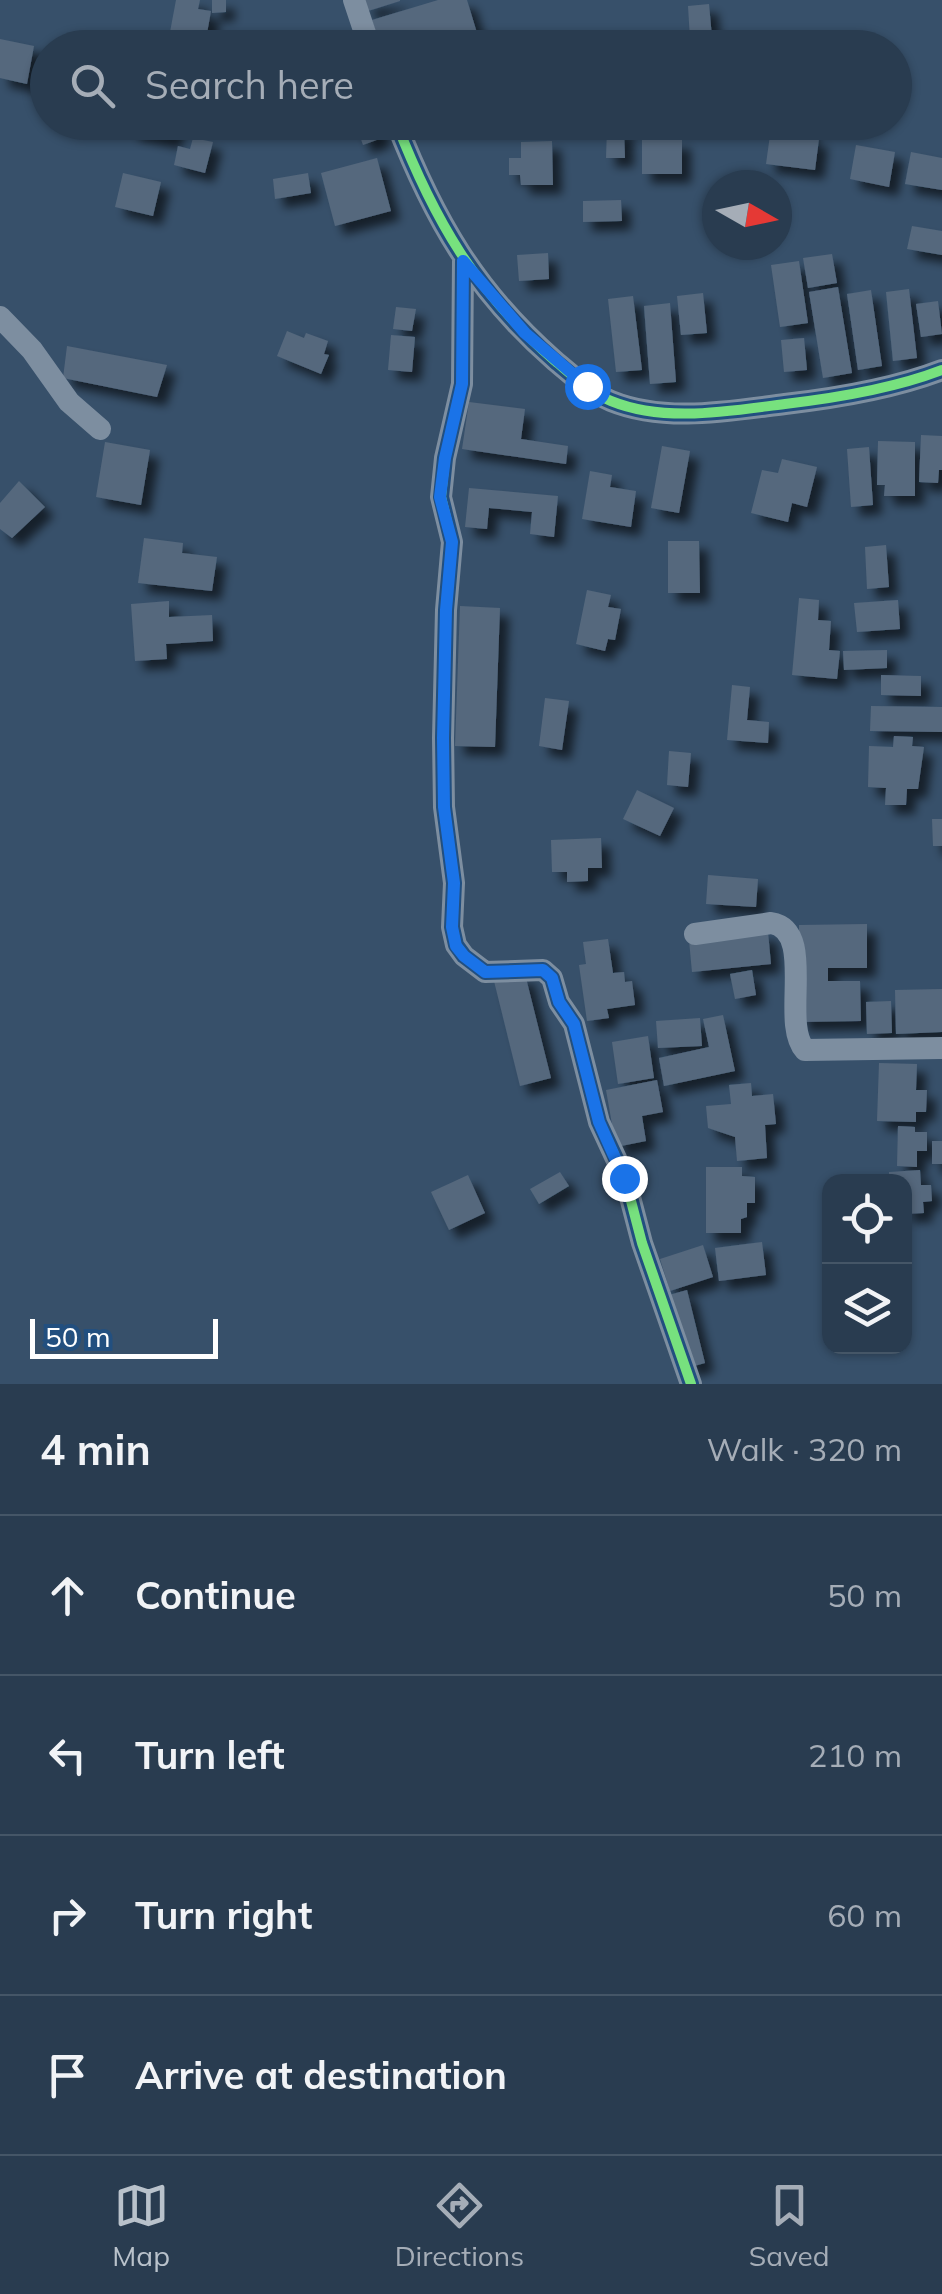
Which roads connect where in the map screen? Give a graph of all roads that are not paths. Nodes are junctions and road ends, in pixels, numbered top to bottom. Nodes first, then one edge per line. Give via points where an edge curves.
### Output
1 (354, 0) edge
2 (364, 30) edge
3 (403, 140) edge
4 (463, 261) junction
5 (0, 316) edge
6 (942, 370) edge
7 (100, 430) dead end
8 (695, 934) dead end
9 (942, 1048) edge
10 (691, 1384) edge

1 - 2 street
3 - 4 street
4 - 6 street via 568,372 610,401 645,410 704,412 800,402
4 - 10 street via 462,384 440,497 452,542 443,738 453,936 464,956 485,972 543,970 552,978 574,1024 599,1122 624,1178
5 - 7 street
8 - 9 street via 771,923 788,930 798,1037 805,1050

